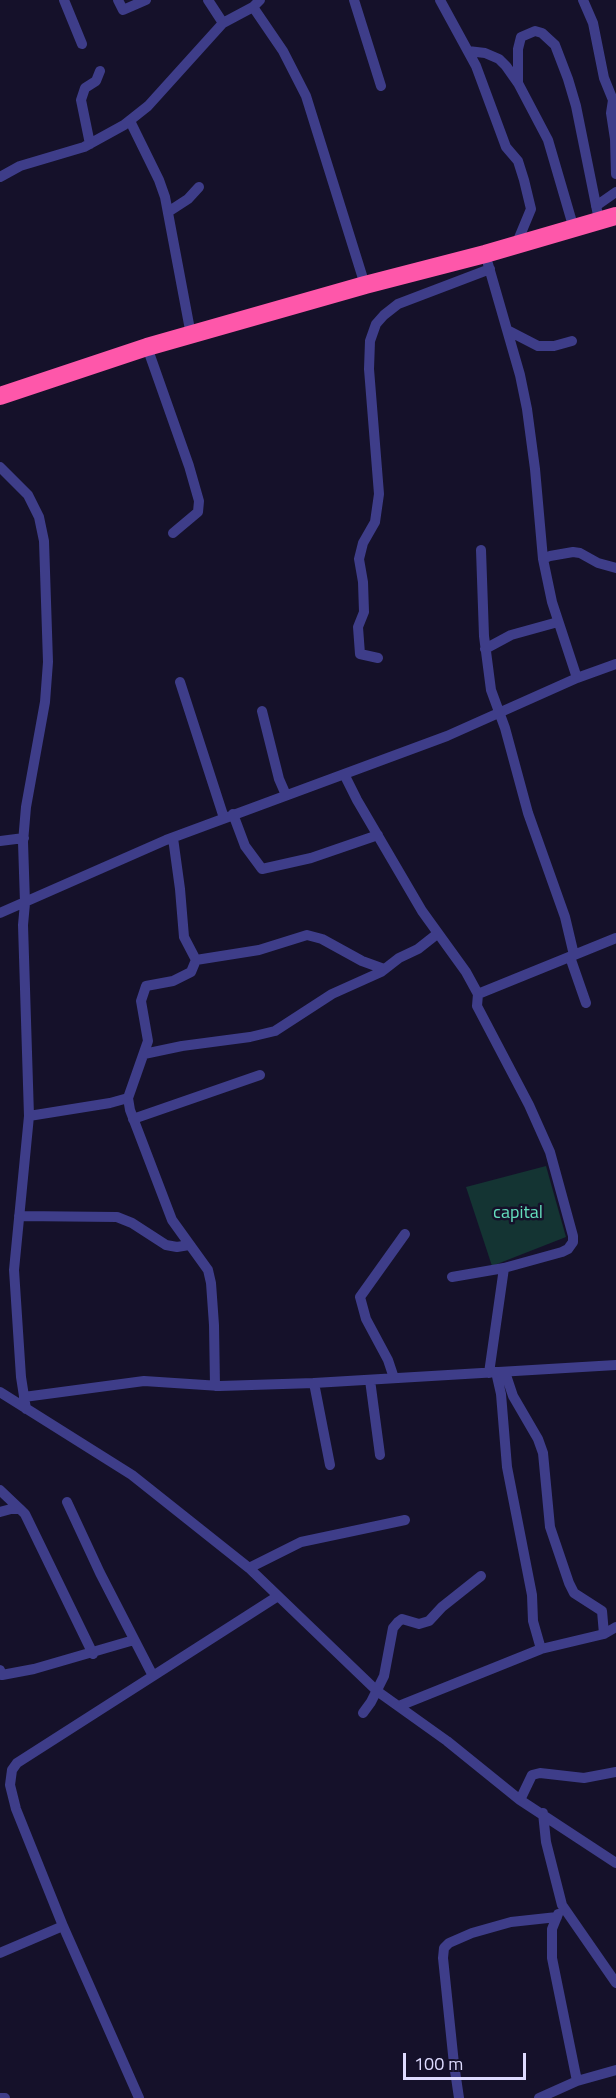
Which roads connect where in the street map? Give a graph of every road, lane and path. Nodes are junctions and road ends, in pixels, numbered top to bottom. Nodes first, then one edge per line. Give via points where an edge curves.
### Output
1 (64, 0) edge
2 (118, 0) edge
3 (146, 0) edge
4 (208, 0) edge
5 (354, 0) edge
6 (440, 0) edge
7 (583, 0) edge
8 (257, 3) edge
9 (223, 23) junction
10 (82, 44) dead end
11 (468, 51) junction
12 (100, 71) dead end
13 (518, 83) junction
14 (381, 86) dead end
15 (129, 121) junction
16 (90, 144) junction
17 (616, 174) edge
18 (0, 177) edge
19 (199, 187) dead end
20 (616, 192) edge
21 (168, 212) junction
22 (604, 214) edge
23 (574, 229) junction
24 (516, 246) junction
25 (488, 262) junction
26 (365, 285) junction
27 (507, 330) junction
28 (191, 335) junction
29 (572, 341) dead end
30 (147, 347) junction
31 (0, 396) edge
32 (0, 468) edge
33 (173, 533) dead end
34 (481, 550) dead end
35 (543, 559) junction
36 (616, 567) edge
37 (558, 622) junction
38 (485, 649) junction
39 (378, 658) dead end
40 (616, 665) edge
41 (577, 678) junction
42 (180, 682) dead end
43 (262, 711) dead end
44 (500, 713) junction
45 (344, 774) junction
46 (286, 795) junction
47 (228, 816) junction
48 (378, 835) junction
49 (24, 837) junction
50 (173, 838) junction
51 (0, 841) edge
52 (25, 903) junction
53 (0, 913) edge
54 (437, 934) junction
55 (616, 938) edge
56 (572, 956) junction
57 (196, 960) junction
58 (384, 969) junction
59 (478, 994) junction
60 (586, 1003) dead end
61 (144, 1054) junction
62 (260, 1075) dead end
63 (128, 1098) junction
64 (29, 1116) junction
65 (133, 1119) junction
66 (19, 1216) junction
67 (405, 1233) dead end
68 (189, 1245) junction
69 (504, 1268) junction
70 (452, 1276) dead end
71 (616, 1365) edge
72 (497, 1372) junction
73 (394, 1378) junction
74 (370, 1380) junction
75 (314, 1383) junction
76 (216, 1386) junction
77 (0, 1392) edge
78 (24, 1397) junction
79 (26, 1409) junction
80 (380, 1455) dead end
81 (330, 1465) dead end
82 (0, 1490) edge
83 (67, 1502) dead end
84 (20, 1509) junction
85 (0, 1512) edge
86 (405, 1520) dead end
87 (249, 1568) junction
88 (481, 1576) dead end
89 (278, 1596) junction
90 (616, 1627) edge
91 (604, 1634) junction
92 (134, 1640) junction
93 (542, 1649) junction
94 (93, 1654) junction
95 (0, 1670) edge
96 (153, 1676) junction
97 (377, 1691) junction
98 (399, 1706) junction
99 (363, 1713) dead end
100 (616, 1772) edge
101 (11, 1792) junction
102 (0, 1797) edge
103 (520, 1800) junction
104 (543, 1813) junction
105 (616, 1863) edge
106 (562, 1905) junction
107 (557, 1917) junction
108 (63, 1926) junction
109 (0, 1953) edge
110 (616, 1983) edge
111 (616, 2070) edge
112 (577, 2081) junction
113 (0, 2098) edge
114 (5, 2098) edge
115 (139, 2098) edge
116 (459, 2098) edge
117 (539, 2098) edge

1 - 10 street
2 - 3 street via 123,10
4 - 9 street
5 - 14 street
6 - 11 street
7 - 17 street via 613,100
8 - 9 street
8 - 26 street via 306,96
9 - 15 street via 148,106
11 - 13 street via 485,52 499,59
11 - 24 street via 506,147 518,161 531,208
12 - 16 street via 96,81 85,88 81,100
13 - 22 street via 521,37 535,31 542,33 555,45 568,79
13 - 23 street via 548,140
15 - 16 street
15 - 21 street via 159,180
16 - 18 street via 20,166
19 - 21 street
20 - 22 street
21 - 28 street
22 - 23 highway
23 - 24 highway
24 - 25 highway
25 - 26 highway
25 - 27 street
25 - 39 street via 399,304 376,324 370,341 379,494 375,522 359,559 364,612 358,627 360,654
26 - 28 highway
27 - 29 street via 538,346
27 - 35 street via 526,409
28 - 30 highway
30 - 31 highway
30 - 33 street via 199,501 198,512
32 - 49 street via 28,495 39,517 44,541 48,662
34 - 38 street
35 - 36 street via 573,552
35 - 37 street
37 - 38 street via 511,635
37 - 41 street
38 - 44 street via 491,690
40 - 41 street
41 - 44 street
42 - 47 street
43 - 46 street
44 - 45 street
44 - 56 street via 528,813 565,917
45 - 46 street
45 - 48 street
46 - 47 street
47 - 48 street via 262,869 311,858
47 - 50 street
48 - 54 street
49 - 51 street
49 - 52 street
50 - 52 street
50 - 57 street via 184,938
52 - 53 street
52 - 64 street
54 - 58 street
54 - 59 street
55 - 56 street
56 - 59 street
56 - 60 street
57 - 58 street via 259,950 308,935
57 - 61 street via 191,972 173,981 146,986 141,1001 148,1041
58 - 61 street via 341,989 266,1034
59 - 69 street via 477,1006 550,1152 573,1236 573,1242 562,1252
61 - 63 street
62 - 65 street
63 - 64 street
63 - 65 street
64 - 66 street
65 - 68 street via 172,1220
66 - 68 street via 117,1217 166,1245
66 - 78 street via 14,1270
67 - 73 street via 360,1297
68 - 76 street via 210,1276
69 - 70 street
69 - 72 street
71 - 72 street
72 - 73 street
72 - 91 street via 543,1453 549,1527 569,1583 574,1593 602,1611
72 - 93 street via 509,1478 532,1595 533,1621
73 - 74 street
74 - 75 street
74 - 80 street
75 - 76 street
75 - 81 street
76 - 78 street via 144,1381
77 - 79 street
78 - 79 street
79 - 87 street via 132,1475
82 - 84 street
83 - 92 street
84 - 85 street
84 - 94 street
86 - 87 street via 309,1539
87 - 89 street
88 - 97 street via 429,1621 398,1622 393,1628 388,1663
89 - 96 street
89 - 97 street
90 - 91 street
91 - 93 street
92 - 94 street
92 - 96 street
93 - 98 street
94 - 95 street via 2,1675
96 - 101 street via 17,1763 12,1770
97 - 98 street
97 - 99 street
98 - 103 street
100 - 103 street via 584,1778 532,1775
101 - 102 street
101 - 108 street
103 - 104 street
104 - 105 street
104 - 106 street
106 - 107 street
106 - 110 street
107 - 112 street via 552,1929 552,1958
107 - 116 street via 511,1922 472,1933 444,1948
108 - 109 street
108 - 115 street
111 - 112 street
112 - 117 street
113 - 114 street

